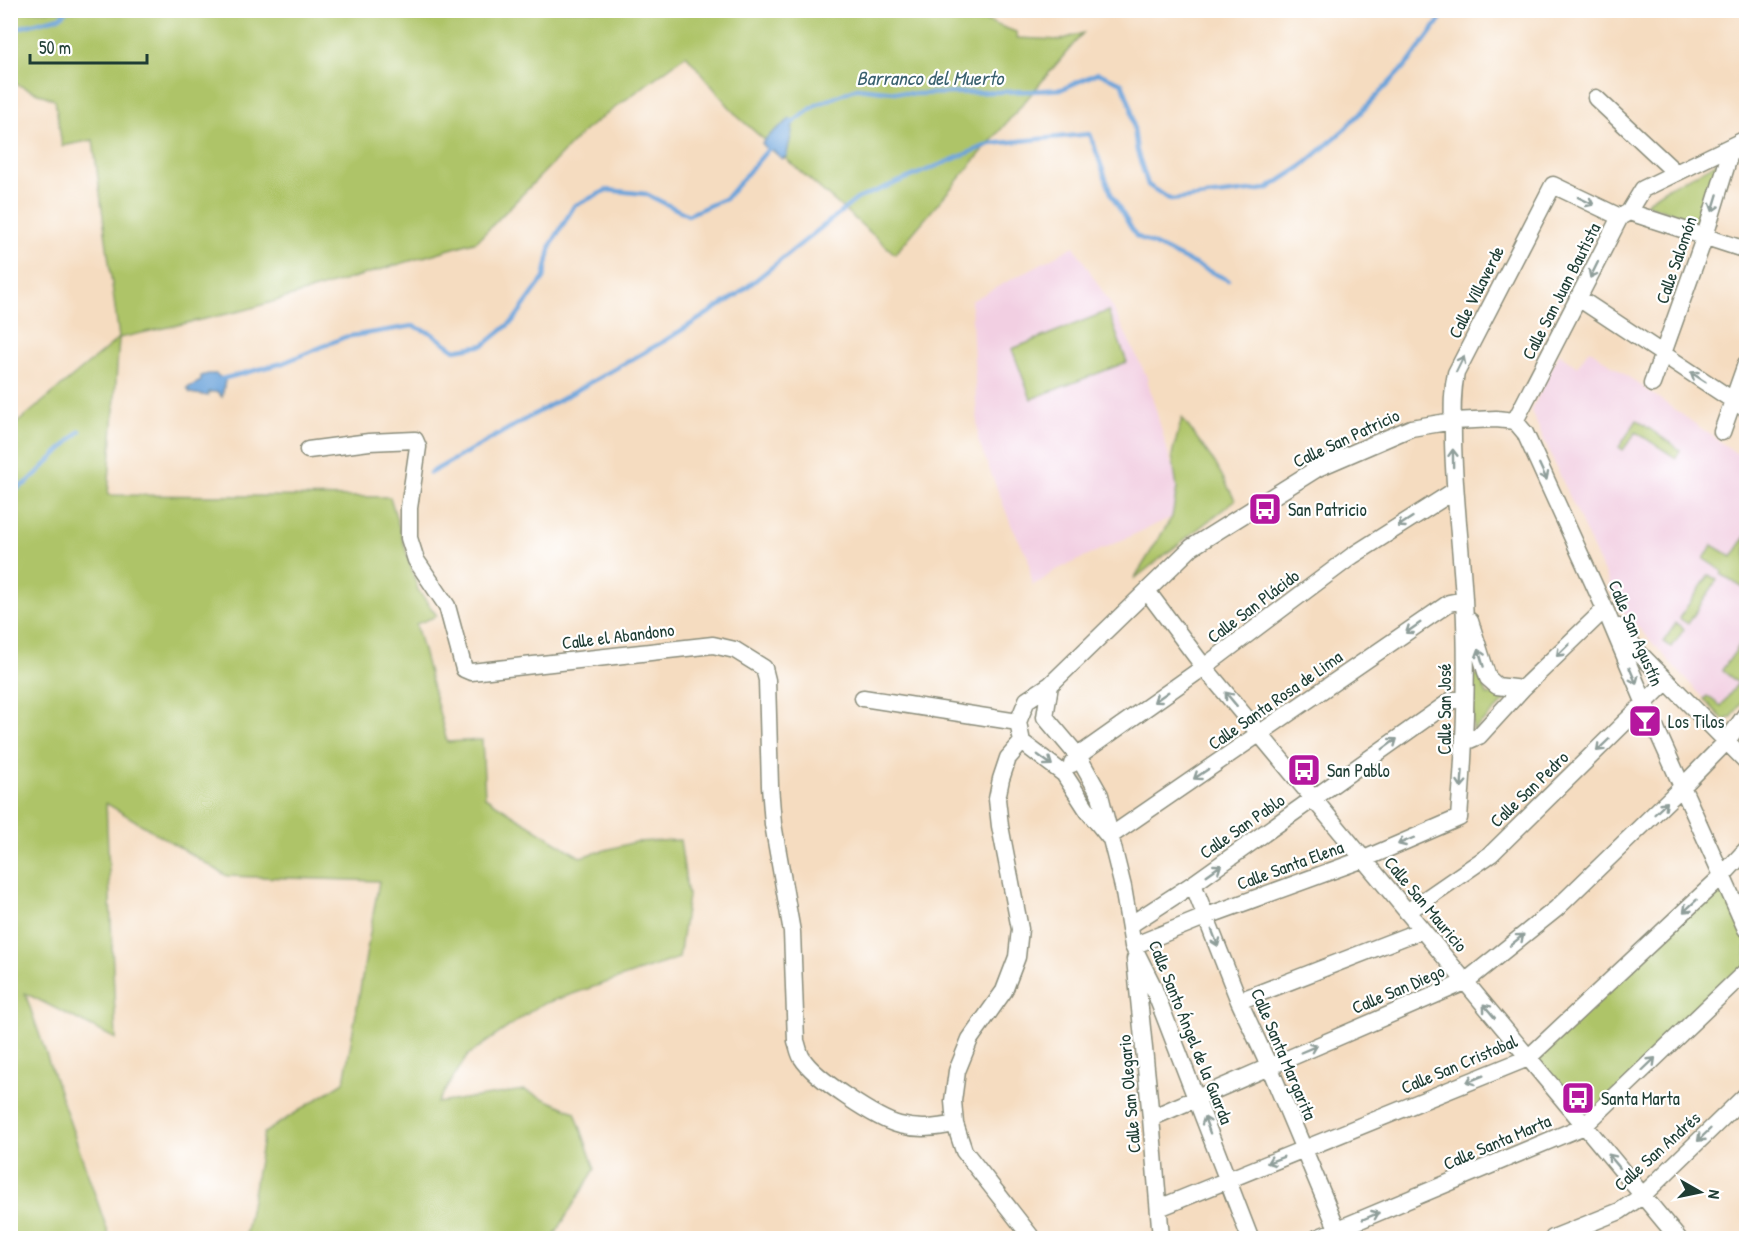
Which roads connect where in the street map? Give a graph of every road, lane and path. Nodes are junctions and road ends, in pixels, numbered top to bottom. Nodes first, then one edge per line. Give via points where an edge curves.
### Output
1 (1596, 98) dead end
2 (1739, 143) edge
3 (1676, 173) junction
4 (1625, 215) junction
5 (1705, 236) junction
6 (1746, 250) edge
7 (1580, 300) junction
8 (1664, 355) junction
9 (1746, 364) edge
10 (1653, 384) dead end
11 (1740, 405) edge
12 (1453, 421) junction
13 (1515, 421) junction
14 (1722, 432) dead end
15 (308, 450) dead end
16 (1454, 491) junction
17 (1147, 591) junction
18 (1464, 600) junction
19 (1605, 609) junction
20 (1204, 666) junction
21 (1667, 681) junction
22 (1050, 685) junction
23 (1522, 689) junction
24 (863, 698) dead end
25 (1464, 700) junction
26 (1645, 704) junction
27 (1746, 714) edge
28 (1045, 717) junction
29 (1020, 718) junction
30 (1260, 734) junction
31 (1022, 741) junction
32 (1727, 741) junction
33 (1465, 742) junction
34 (1078, 756) junction
35 (1746, 761) edge
36 (1064, 774) junction
37 (1682, 787) junction
38 (1314, 799) junction
39 (1460, 818) joint
40 (1109, 837) junction
41 (1746, 850) edge
42 (1364, 859) junction
43 (1722, 876) junction
44 (1193, 884) junction
45 (1407, 912) junction
46 (1207, 916) junction
47 (1130, 925) junction
48 (1746, 929) edge
49 (1422, 930) junction
50 (1133, 946) junction
51 (1746, 971) edge
52 (1465, 982) junction
53 (1239, 1001) junction
54 (1164, 1016) junction
55 (1143, 1022) junction
56 (1528, 1058) junction
57 (1269, 1066) junction
58 (1746, 1095) edge
59 (1197, 1098) junction
60 (1152, 1118) junction
61 (955, 1124) junction
62 (1584, 1126) junction
63 (1303, 1150) junction
64 (1227, 1179) junction
65 (1642, 1196) junction
66 (1159, 1208) junction
67 (1339, 1234) edge
68 (1032, 1239) edge
69 (1161, 1239) edge
70 (1250, 1239) edge
71 (1317, 1239) edge
72 (1553, 1239) edge
73 (1678, 1239) edge

1 - 3 street
2 - 3 street, Calle San Juan Bautista
2 -> 5 street, Calle Salomón
3 - 4 street, Calle San Juan Bautista via 1643,189
4 - 5 street
4 -> 7 street, Calle San Juan Bautista
12 -> 4 street, Calle Villaverde via 1456,373 1553,185
5 - 6 street
5 - 8 street, Calle Salomón
7 - 8 street
7 - 13 street, Calle San Juan Bautista
8 - 10 street, Calle Salomón
11 -> 8 street
9 - 11 street
11 - 14 street
12 - 13 street, Calle San Patricio
16 -> 12 street, Calle San José
12 - 17 street, Calle San Patricio via 1411,428 1318,468 1192,547
13 -> 19 street, Calle San Agustín via 1525,433
15 - 61 street, Calle el Abandono via 415,440 418,447 409,538 416,560 447,606 464,669 471,672 713,645 735,650 764,668 773,824 792,932 796,1041 801,1058 877,1117 915,1128
16 - 18 street, Calle San José
16 -> 20 street, Calle San Plácido via 1352,556
17 - 20 street, Calle San Mauricio
17 - 22 street, Calle San Patricio
23 -> 18 street, Calle San José via 1497,686 1488,678
18 - 25 street, Calle San José
18 -> 30 street, Calle Santa Rosa de Lima via 1449,603
19 - 21 street
19 -> 23 street
19 -> 26 street, Calle San Agustín
30 -> 20 street, Calle San Mauricio
20 -> 34 street, Calle San Plácido
21 - 26 street, Calle San Pedro
21 - 32 street
22 - 28 street
22 - 29 street via 1027,700
23 - 33 street via 1479,736
24 - 29 street
25 - 33 street, Calle San José
38 -> 25 street, Calle San Pablo via 1452,700
26 - 37 street, Calle San Agustín
26 -> 45 street, Calle San Pedro via 1491,854
27 - 32 street, Calle San Diego
28 - 29 street via 1035,712
28 - 34 street, Calle Santo Ángel de la Guarda
29 - 31 street
30 - 38 street, Calle San Mauricio
30 -> 40 street, Calle Santa Rosa de Lima
31 -> 36 street, Calle Santo Ángel de la Guarda
31 - 61 street via 1008,758 998,799 1020,929 1017,957 1004,991 970,1039 957,1071
32 - 35 street
32 - 37 street, Calle San Diego
33 -> 39 street, Calle San José
34 - 36 street, Calle San Plácido
34 - 40 street, Calle Santo Ángel de la Guarda via 1100,795
36 - 40 street, Calle Santo Ángel de la Guarda
37 - 43 street, Calle San Agustín
52 -> 37 street, Calle San Diego via 1556,909
38 - 42 street, Calle San Mauricio
44 -> 38 street, Calle San Pablo
39 -> 42 street, Calle Santa Elena
40 - 47 street, Calle Santo Ángel de la Guarda
41 - 43 street, Calle San Cristobal
42 - 45 street, Calle San Mauricio
42 - 46 street, Calle Santa Elena
43 - 48 street, Calle San Agustín
43 -> 56 street, Calle San Cristobal
44 - 46 street, Calle Santa Margarita
44 - 47 street, Calle San Pablo
45 - 49 street, Calle San Mauricio
46 - 50 street, Calle Santa Elena
46 -> 53 street, Calle Santa Margarita
47 - 50 street, Calle Santo Ángel de la Guarda
49 - 52 street, Calle San Mauricio
49 - 53 street
50 - 54 street, Calle Santo Ángel de la Guarda
50 - 55 street, Calle San Olegario
62 -> 51 street, Calle Santa Marta
56 -> 52 street, Calle San Mauricio
57 -> 52 street, Calle San Diego
53 - 57 street, Calle Santa Margarita
54 - 55 street
54 - 59 street, Calle Santo Ángel de la Guarda
55 - 60 street, Calle San Olegario
56 - 62 street, Calle San Mauricio
56 -> 63 street, Calle San Cristobal
57 - 59 street, Calle San Diego
57 - 63 street, Calle Santa Margarita
58 -> 65 street, Calle San Andrés
59 - 60 street, Calle San Diego
64 -> 59 street, Calle Santo Ángel de la Guarda
60 - 66 street, Calle San Olegario
61 - 68 street via 964,1151
65 -> 62 street, Calle San Mauricio
67 -> 62 street, Calle Santa Marta
63 -> 64 street, Calle San Cristobal
63 - 67 street, Calle Santa Margarita
64 - 66 street, Calle San Cristobal
64 - 70 street, Calle Santo Ángel de la Guarda
65 - 72 street, Calle San Andrés via 1620,1211
65 - 73 street, Calle San Mauricio
66 - 69 street, Calle San Olegario
67 - 71 street, Calle Santa Marta

